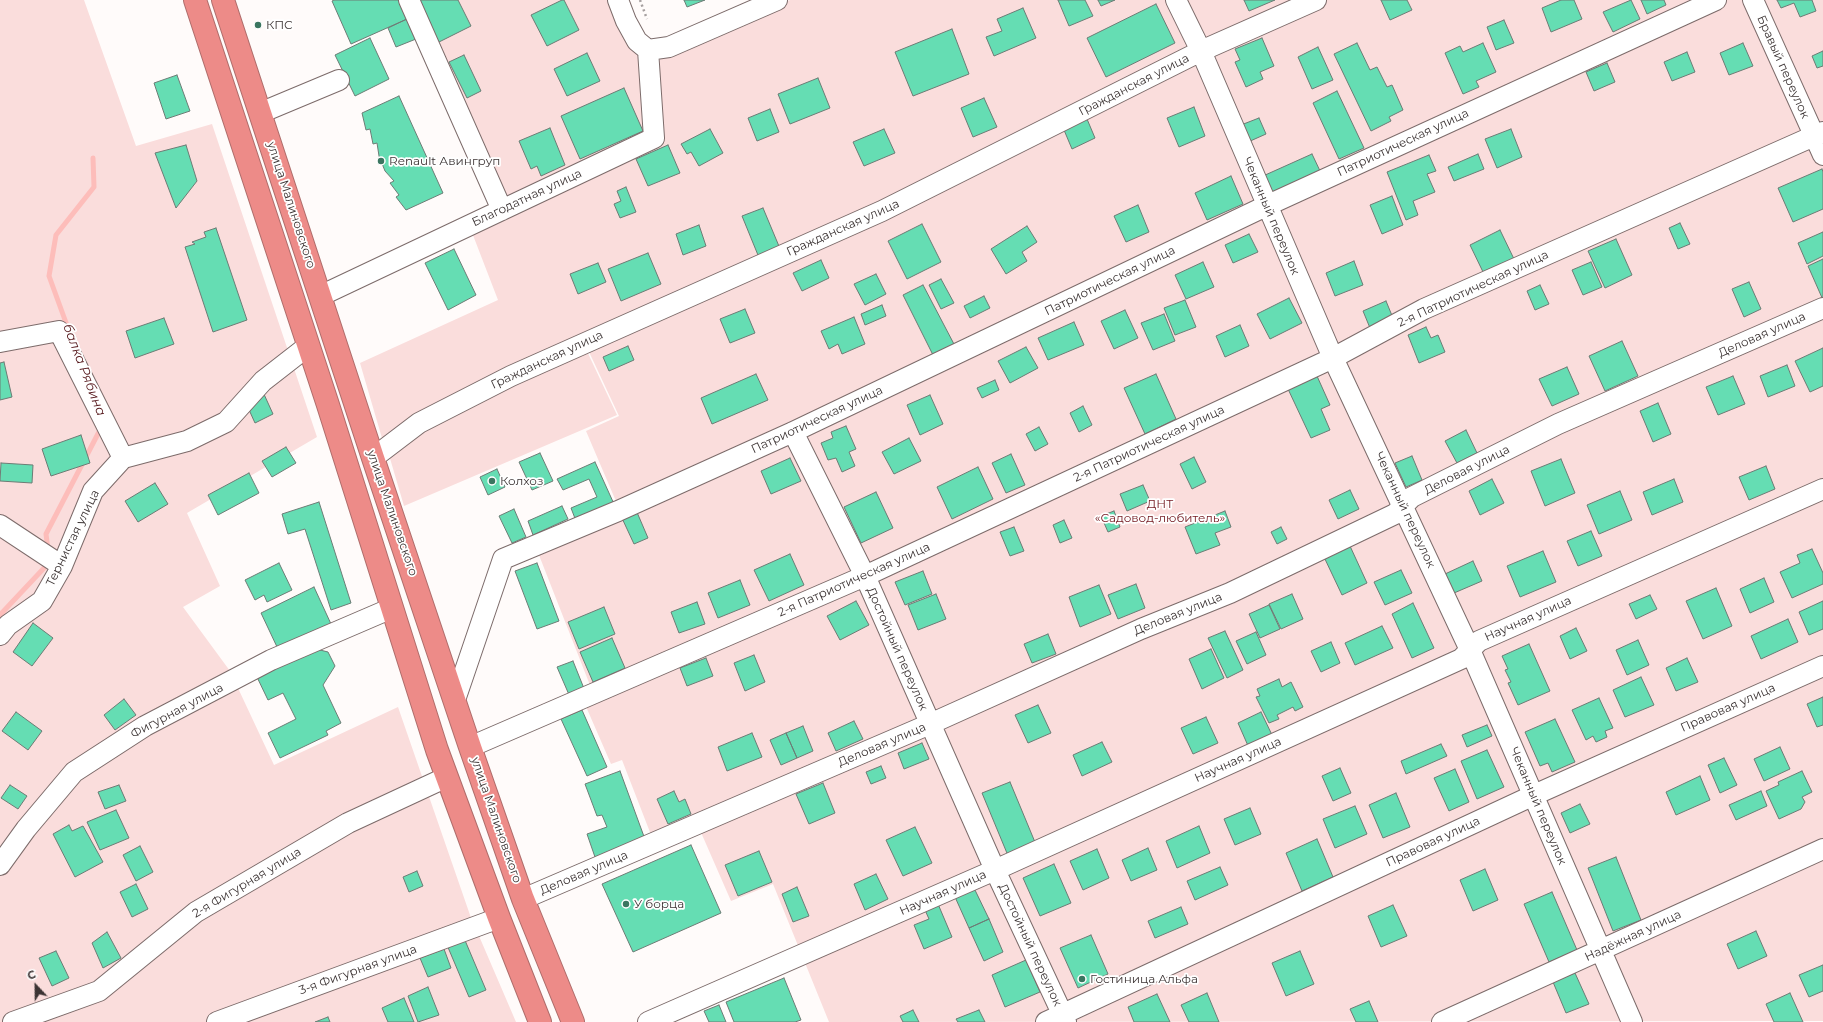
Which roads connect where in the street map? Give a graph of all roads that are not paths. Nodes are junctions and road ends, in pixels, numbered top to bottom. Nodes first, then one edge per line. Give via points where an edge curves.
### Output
1 (195, 0) edge
2 (223, 0) edge
3 (409, 0) edge
4 (618, 0) edge
5 (777, 0) edge
6 (1176, 0) edge
7 (1316, 0) edge
8 (1716, 0) edge
9 (1753, 0) edge
10 (648, 50) junction
11 (1200, 51) junction
12 (339, 80) dead end
13 (260, 113) junction
14 (1819, 134) edge
15 (1823, 156) edge
16 (1266, 206) junction
17 (502, 210) junction
18 (320, 296) junction
19 (1823, 308) edge
20 (0, 342) edge
21 (308, 346) junction
22 (1333, 358) junction
23 (794, 432) junction
24 (123, 458) junction
25 (373, 458) junction
26 (1823, 489) edge
27 (1403, 506) junction
28 (0, 525) edge
29 (62, 566) junction
30 (865, 576) junction
31 (392, 608) junction
32 (0, 635) edge
33 (1470, 650) junction
34 (1823, 666) edge
35 (455, 700) junction
36 (930, 724) junction
37 (470, 747) junction
38 (447, 777) junction
39 (1534, 795) junction
40 (1823, 848) edge
41 (0, 865) edge
42 (995, 870) junction
43 (523, 899) junction
44 (499, 918) junction
45 (1600, 952) junction
46 (1058, 1019) edge
47 (13, 1022) edge
48 (217, 1022) edge
49 (540, 1022) edge
50 (573, 1022) edge
51 (648, 1022) edge
52 (1442, 1022) edge
53 (1632, 1022) edge

1 - 21 highway
2 - 13 highway, улица Малиновского
3 - 17 street
4 - 10 street via 637,41
5 - 10 street via 669,47
6 - 11 street, Чеканный переулок
7 - 11 street, Гражданская улица
8 - 16 street, Патриотическая улица
9 - 14 street, Бравый переулок
10 - 17 street, Благодатная улица via 654,138
11 - 16 street, Чеканный переулок
11 - 25 street, Гражданская улица via 882,211 511,376 418,423
12 - 13 street
13 - 18 highway, улица Малиновского
14 - 15 street, Бравый переулок
14 - 22 street, 2-я Патриотическая улица via 1424,309
16 - 22 street, Чеканный переулок
16 - 23 street, Патриотическая улица
17 - 18 street, Благодатная улица
18 - 25 highway, улица Малиновского
19 - 27 street, Деловая улица via 1558,424 1412,497
20 - 24 street via 59,331
21 - 24 street via 263,380 226,422 187,441
21 - 31 highway
22 - 27 street, Чеканный переулок
22 - 30 street, 2-я Патриотическая улица
23 - 30 street, Достойный переулок
23 - 35 street, Патриотическая улица via 618,511 503,559
24 - 29 street, Тернистая улица via 93,491
25 - 35 highway, улица Малиновского
26 - 33 street, Научная улица via 1480,641
27 - 33 street, Чеканный переулок
27 - 36 street, Деловая улица via 1395,514 1230,593 1141,629
28 - 29 street
29 - 32 street, Тернистая улица via 42,601 8,625
30 - 36 street, Достойный переулок
30 - 37 street, 2-я Патриотическая улица
31 - 38 highway
31 - 41 street, Фигурная улица via 271,660 144,726 74,772 26,829
33 - 39 street, Чеканный переулок
33 - 42 street, Научная улица via 1461,659
34 - 39 street, Правовая улица
35 - 37 highway, улица Малиновского
36 - 42 street, Достойный переулок
36 - 43 street, Деловая улица
37 - 43 highway, улица Малиновского
38 - 44 highway
38 - 47 street, 2-я Фигурная улица via 348,823 196,912 99,991
39 - 45 street, Чеканный переулок
39 - 46 street, Правовая улица
40 - 45 street, Надёжная улица
42 - 46 street, Достойный переулок
42 - 51 street, Научная улица
43 - 50 highway, улица Малиновского
44 - 48 street, 3-я Фигурная улица
44 - 49 highway
45 - 52 street, Надёжная улица
45 - 53 street, Чеканный переулок

